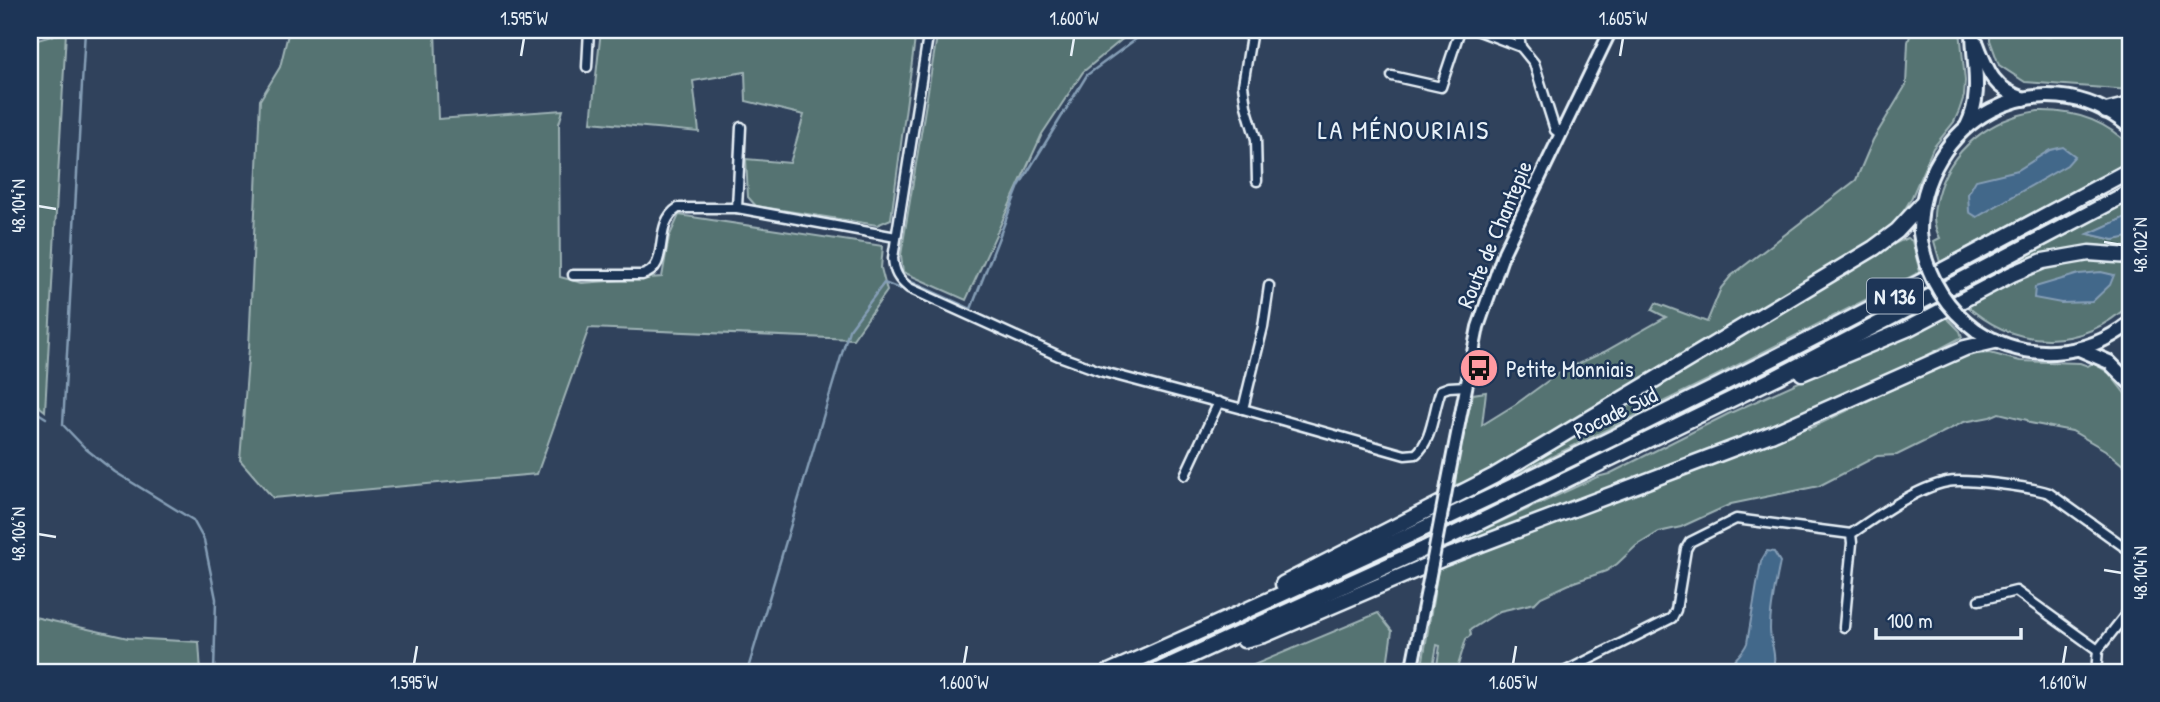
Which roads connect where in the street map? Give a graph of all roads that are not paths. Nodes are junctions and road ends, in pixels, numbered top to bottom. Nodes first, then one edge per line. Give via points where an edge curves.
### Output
1 (589, 30) edge
2 (929, 30) edge
3 (1252, 30) edge
4 (1460, 30) edge
5 (1476, 30) edge
6 (1518, 30) edge
7 (1611, 30) edge
8 (1973, 32) edge
9 (1521, 47) junction
10 (587, 67) dead end
11 (1392, 76) dead end
12 (2024, 99) junction
13 (2130, 105) edge
14 (2106, 111) junction
15 (1966, 126) junction
16 (2128, 126) edge
17 (741, 127) dead end
18 (1560, 134) junction
19 (2130, 170) edge
20 (1257, 181) dead end
21 (2130, 192) edge
22 (1921, 205) junction
23 (737, 208) junction
24 (896, 237) junction
25 (2130, 256) edge
26 (573, 275) dead end
27 (1269, 286) dead end
28 (2130, 323) edge
29 (1995, 341) junction
30 (2078, 349) junction
31 (1777, 377) junction
32 (2130, 383) edge
33 (1465, 386) junction
34 (1219, 402) junction
35 (1243, 409) junction
36 (1185, 475) dead end
37 (1851, 534) junction
38 (2130, 551) edge
39 (1979, 600) dead end
40 (2130, 609) edge
41 (1245, 612) junction
42 (1844, 627) dead end
43 (1205, 650) junction
44 (2098, 650) junction
45 (1109, 672) edge
46 (1155, 672) edge
47 (1411, 672) edge
48 (1563, 672) edge
49 (2096, 672) edge

1 - 10 street
2 - 24 street
3 - 20 street via 1243,85 1256,139
4 - 11 street via 1441,87
5 - 9 street
6 - 9 street
7 - 18 street, Route de Chantepie
8 - 12 main road via 1991,77 1998,86
8 - 15 main road via 1978,88
9 - 18 street via 1534,63 1555,131
12 - 14 main road via 2066,98
12 - 15 main road
13 - 14 highway
14 - 16 main road
15 - 22 main road via 1933,167
17 - 23 street
18 - 33 street, Route de Chantepie via 1504,252 1478,327
19 - 41 highway, Rocade Sud / N 136 via 1657,417
21 - 31 highway, Rocade Sud / N 136
22 - 29 main road, bridge via 1925,262 1937,288 1954,311
22 - 41 highway via 1874,248 1665,375 1494,476 1264,594
23 - 24 street
23 - 26 street via 678,208 671,212 665,220 657,267 650,273
24 - 34 street via 894,272 909,288 1059,356
25 - 31 highway via 2089,253 2043,261 1907,329 1799,374
27 - 35 street
28 - 30 main road
29 - 30 main road via 2042,353
29 - 43 highway via 1965,348 1771,434 1444,558 1264,635
30 - 32 main road via 2109,362
31 - 43 highway, Rocade Sud / N 136
33 - 35 street via 1441,390 1427,440 1416,454 1405,455
33 - 47 street, Route de Chantepie, bridge
34 - 35 street
34 - 36 street
37 - 38 street via 1924,489 1949,481 2049,493
37 - 42 street
37 - 48 street via 1735,519 1690,542 1672,618
39 - 44 street via 2016,591
40 - 44 street
41 - 45 highway, Rocade Sud / N 136
43 - 46 highway, Rocade Sud / N 136
44 - 49 street

